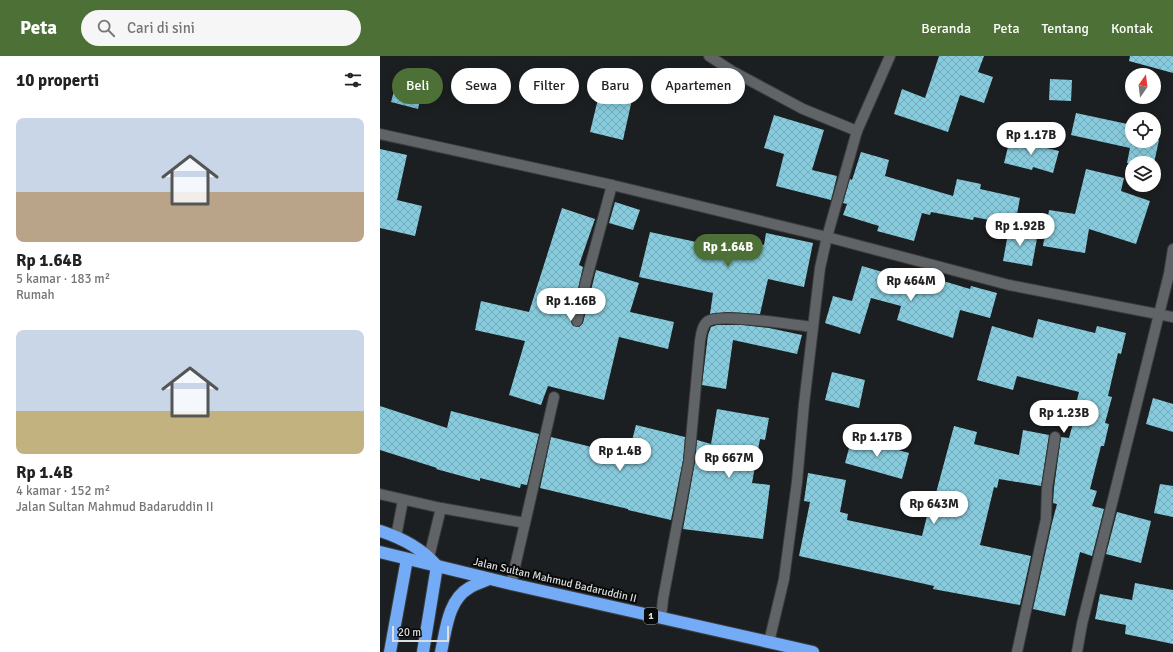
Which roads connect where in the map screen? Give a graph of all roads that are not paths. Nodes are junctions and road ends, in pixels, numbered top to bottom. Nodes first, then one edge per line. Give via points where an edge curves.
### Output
1 (709, 56) edge
2 (890, 56) edge
3 (857, 131) junction
4 (380, 134) edge
5 (612, 185) junction
6 (827, 237) junction
7 (1173, 249) edge
8 (1159, 314) junction
9 (1173, 317) edge
10 (577, 321) dead end
11 (813, 327) junction
12 (554, 397) dead end
13 (1055, 437) dead end
14 (380, 494) edge
15 (403, 500) junction
16 (441, 508) junction
17 (525, 523) junction
18 (380, 531) edge
19 (396, 537) junction
20 (380, 552) edge
21 (407, 558) junction
22 (433, 561) junction
23 (489, 579) junction
24 (511, 584) junction
25 (661, 618) junction
26 (769, 642) junction
27 (390, 652) edge
28 (423, 652) edge
29 (441, 652) edge
30 (813, 652) edge
31 (1017, 652) edge
32 (1077, 652) edge

1 - 3 street via 803,108
2 - 3 street
3 - 6 street
4 - 5 street
5 - 6 street
5 - 10 street
6 - 8 street via 1009,285
6 - 11 street via 820,268
7 - 8 street
8 - 9 street
8 - 32 street via 1108,514
11 - 25 street via 718,318 704,325 700,341 689,461
11 - 26 street via 784,579
12 - 17 street
13 - 31 street via 1047,488 1046,519
14 - 15 street
15 - 16 street
15 - 19 street
16 - 17 street
16 - 22 street
17 - 24 street
18 - 19 highway, 1
19 - 22 highway, 1 via 417,548
20 - 21 highway, 1
21 - 22 highway, Jalan Sultan Mahmud Badaruddin II / 1
21 - 27 highway
22 - 23 highway, Jalan Sultan Mahmud Badaruddin II / 1
22 - 28 highway
23 - 24 highway, Jalan Sultan Mahmud Badaruddin II / 1
23 - 29 highway via 469,588 454,604
24 - 25 highway, Jalan Sultan Mahmud Badaruddin II / 1
25 - 26 highway, Jalan Sultan Mahmud Badaruddin II / 1
26 - 30 highway, Jalan Sultan Mahmud Badaruddin II / 1

